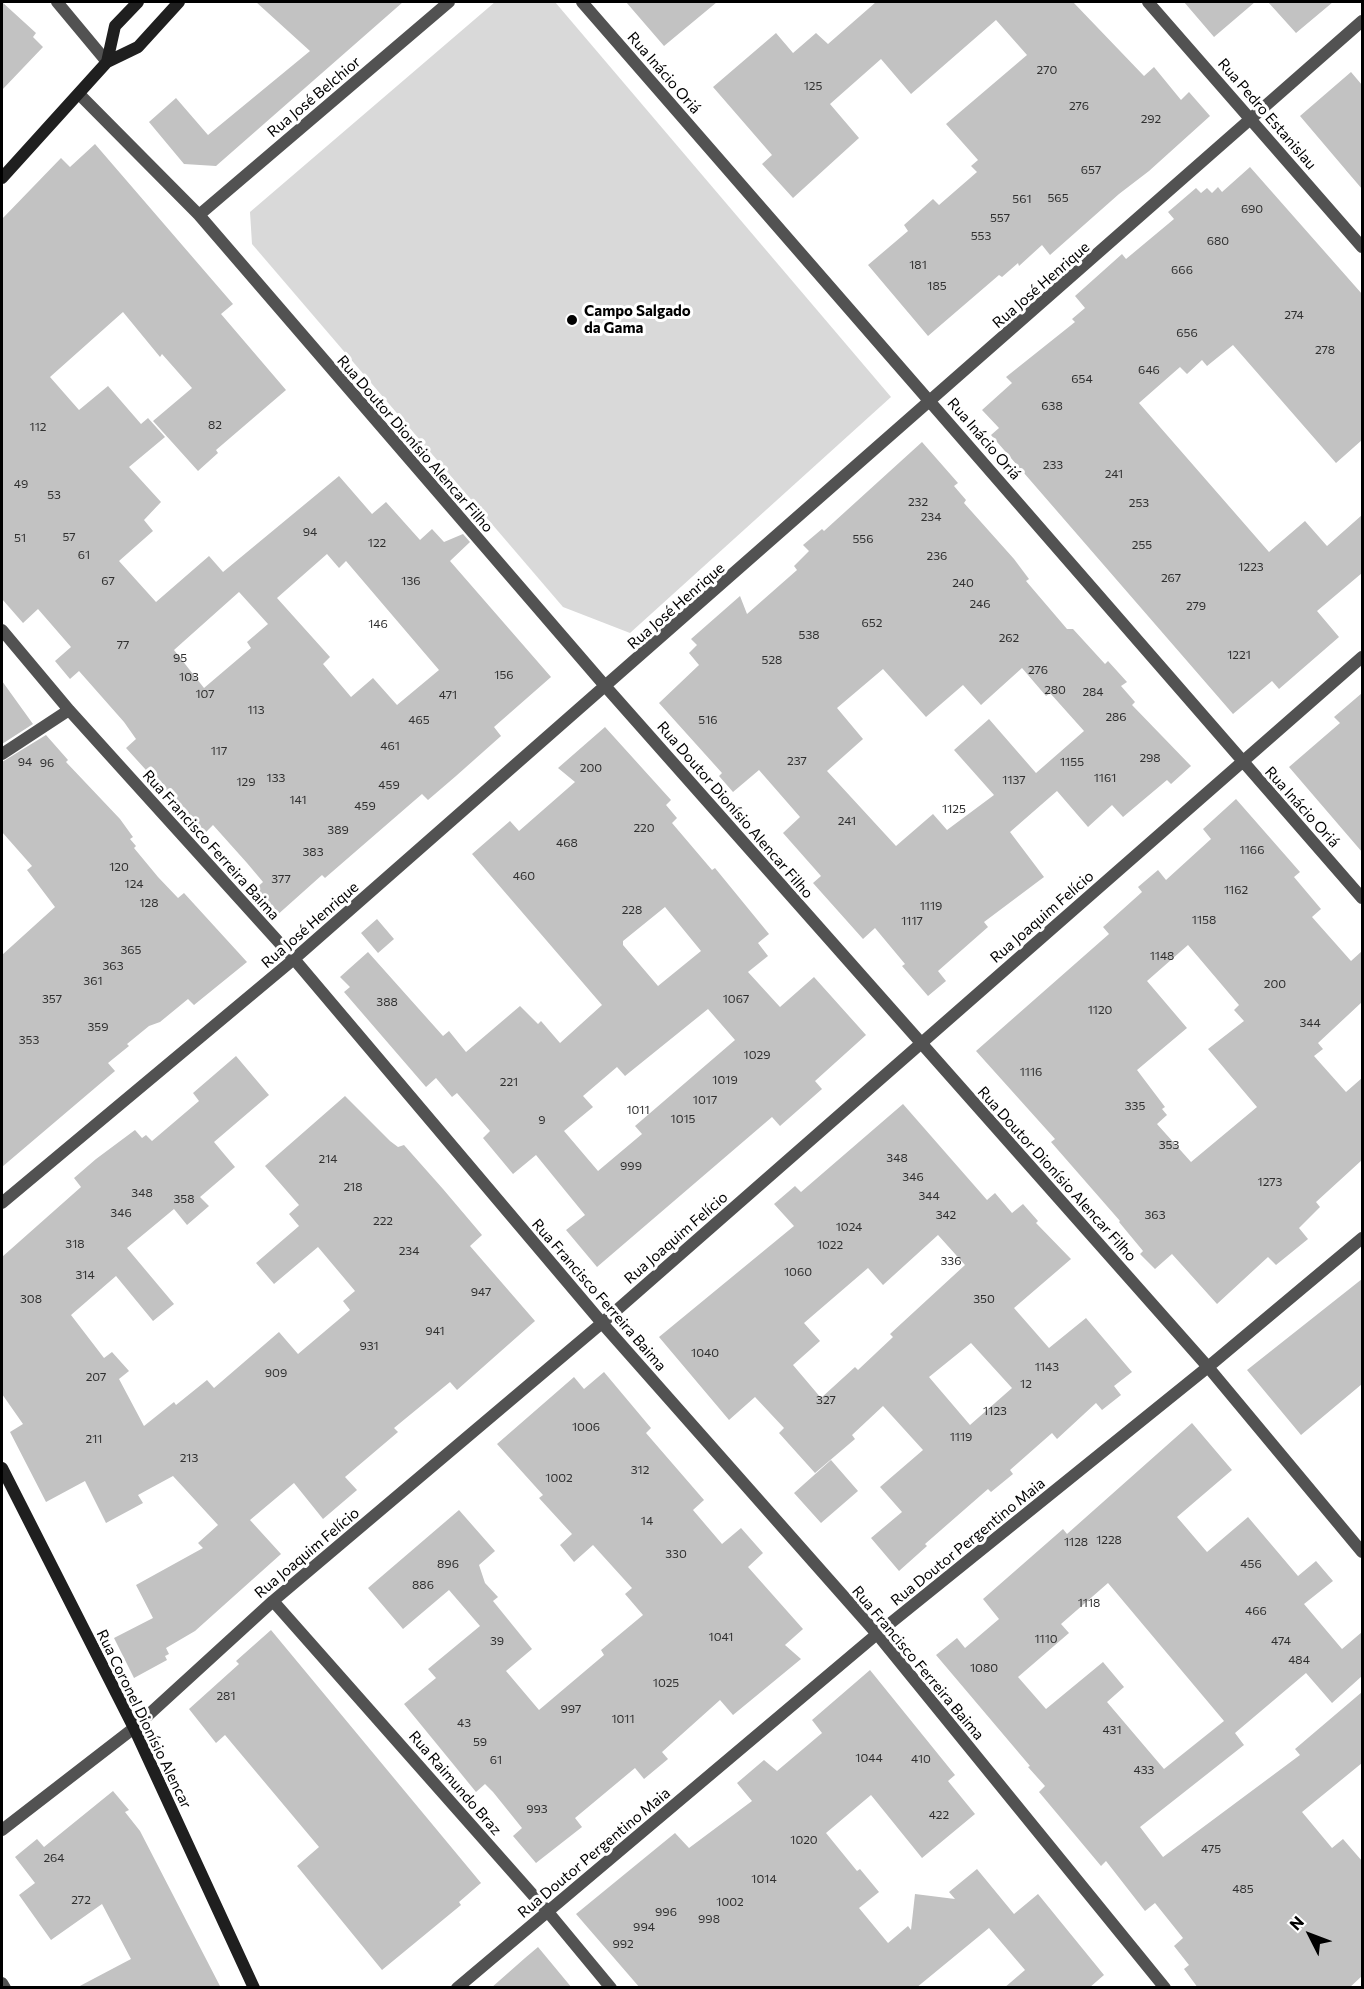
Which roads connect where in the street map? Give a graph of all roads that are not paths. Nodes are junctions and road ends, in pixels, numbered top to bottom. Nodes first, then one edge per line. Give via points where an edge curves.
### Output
1 (57, 2) edge
2 (138, 2) edge
3 (179, 2) edge
4 (449, 2) edge
5 (582, 2) edge
6 (1148, 2) edge
7 (1362, 21) edge
8 (107, 62) junction
9 (79, 94) junction
10 (1251, 120) junction
11 (2, 178) edge
12 (199, 215) junction
13 (1362, 247) edge
14 (931, 401) junction
15 (2, 630) edge
16 (1362, 657) edge
17 (606, 687) junction
18 (69, 710) junction
19 (2, 754) edge
20 (1243, 763) junction
21 (1362, 898) edge
22 (294, 959) junction
23 (920, 1043) junction
24 (2, 1203) edge
25 (1362, 1238) edge
26 (602, 1323) junction
27 (1209, 1367) junction
28 (2, 1468) edge
29 (1362, 1552) edge
30 (273, 1601) junction
31 (877, 1634) junction
32 (134, 1728) junction
33 (2, 1830) edge
34 (548, 1912) junction
35 (2, 1983) edge
36 (5, 1988) edge
37 (254, 1988) edge
38 (456, 1988) edge
39 (611, 1988) edge
40 (1165, 1988) edge

1 - 8 street
2 - 8 main road via 115,26
3 - 8 main road via 138,47
4 - 12 street, Rua José Belchior
5 - 14 street, Rua Inácio Oriá
6 - 10 street, Rua Pedro Estanislau
7 - 10 street, Rua José Henrique
8 - 9 main road
9 - 11 main road
9 - 12 street, Rua Doutor Dionísio Alencar Filho
10 - 13 street, Rua Pedro Estanislau
10 - 14 street, Rua José Henrique
12 - 17 street, Rua Doutor Dionísio Alencar Filho
14 - 17 street, Rua José Henrique
14 - 20 street, Rua Inácio Oriá
15 - 18 street, Rua Francisco Ferreira Baima
16 - 20 street, Rua Joaquim Felício
17 - 22 street, Rua José Henrique
17 - 23 street, Rua Doutor Dionísio Alencar Filho
18 - 19 street
18 - 22 street, Rua Francisco Ferreira Baima
20 - 21 street, Rua Inácio Oriá
20 - 23 street, Rua Joaquim Felício
22 - 24 street, Rua José Henrique
22 - 26 street, Rua Francisco Ferreira Baima
23 - 26 street, Rua Joaquim Felício
23 - 27 street, Rua Doutor Dionísio Alencar Filho
25 - 27 street, Rua Doutor Pergentino Maia
26 - 30 street, Rua Joaquim Felício
26 - 31 street, Rua Francisco Ferreira Baima
27 - 29 street, Rua Doutor Dionísio Alencar Filho
27 - 31 street, Rua Doutor Pergentino Maia
28 - 32 main road, Rua Coronel Dionísio Alencar
30 - 32 street, Rua Joaquim Felício
30 - 34 street, Rua Raimundo Braz
31 - 34 street, Rua Doutor Pergentino Maia
31 - 40 street, Rua Francisco Ferreira Baima
32 - 33 street, Rua Joaquim Felício
32 - 37 main road, Rua Coronel Dionísio Alencar
34 - 38 street, Rua Doutor Pergentino Maia
34 - 39 street, Rua Raimundo Braz
35 - 36 street

